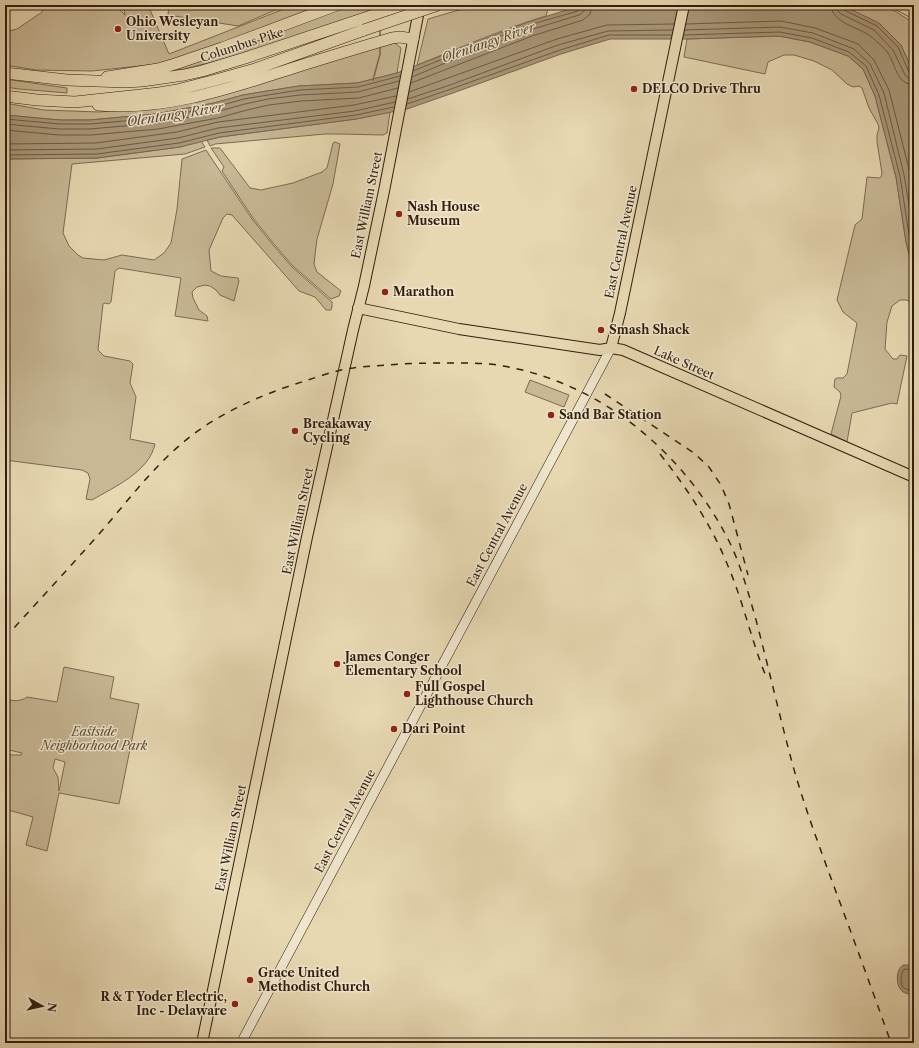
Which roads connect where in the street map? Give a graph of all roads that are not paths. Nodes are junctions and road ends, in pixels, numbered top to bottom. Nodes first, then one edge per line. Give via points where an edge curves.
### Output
1 (337, 5) edge
2 (404, 5) edge
3 (420, 5) edge
4 (438, 5) edge
5 (684, 5) edge
6 (898, 5) edge
7 (911, 5) edge
8 (914, 7) edge
9 (914, 13) edge
10 (413, 39) junction
11 (5, 73) edge
12 (90, 80) junction
13 (5, 96) edge
14 (75, 102) junction
15 (358, 308) junction
16 (611, 348) junction
17 (914, 477) edge
18 (202, 1043) edge
19 (239, 1043) edge

1 - 12 highway via 175,64
2 - 12 highway, Columbus Pike via 202,71 142,81
3 - 10 main road, East William Street
4 - 14 highway, Columbus Pike, bridge via 255,69 212,81 159,93
5 - 16 main road, East Central Avenue
6 - 9 highway
7 - 8 highway
10 - 14 highway via 400,37 380,41 200,96 132,106
10 - 15 main road, East William Street
11 - 12 highway, Columbus Pike
13 - 14 highway, Columbus Pike
15 - 16 main road, Lake Street via 485,333 600,350
15 - 18 main road, East William Street
16 - 17 main road, Lake Street via 623,350
16 - 19 main road, East Central Avenue

